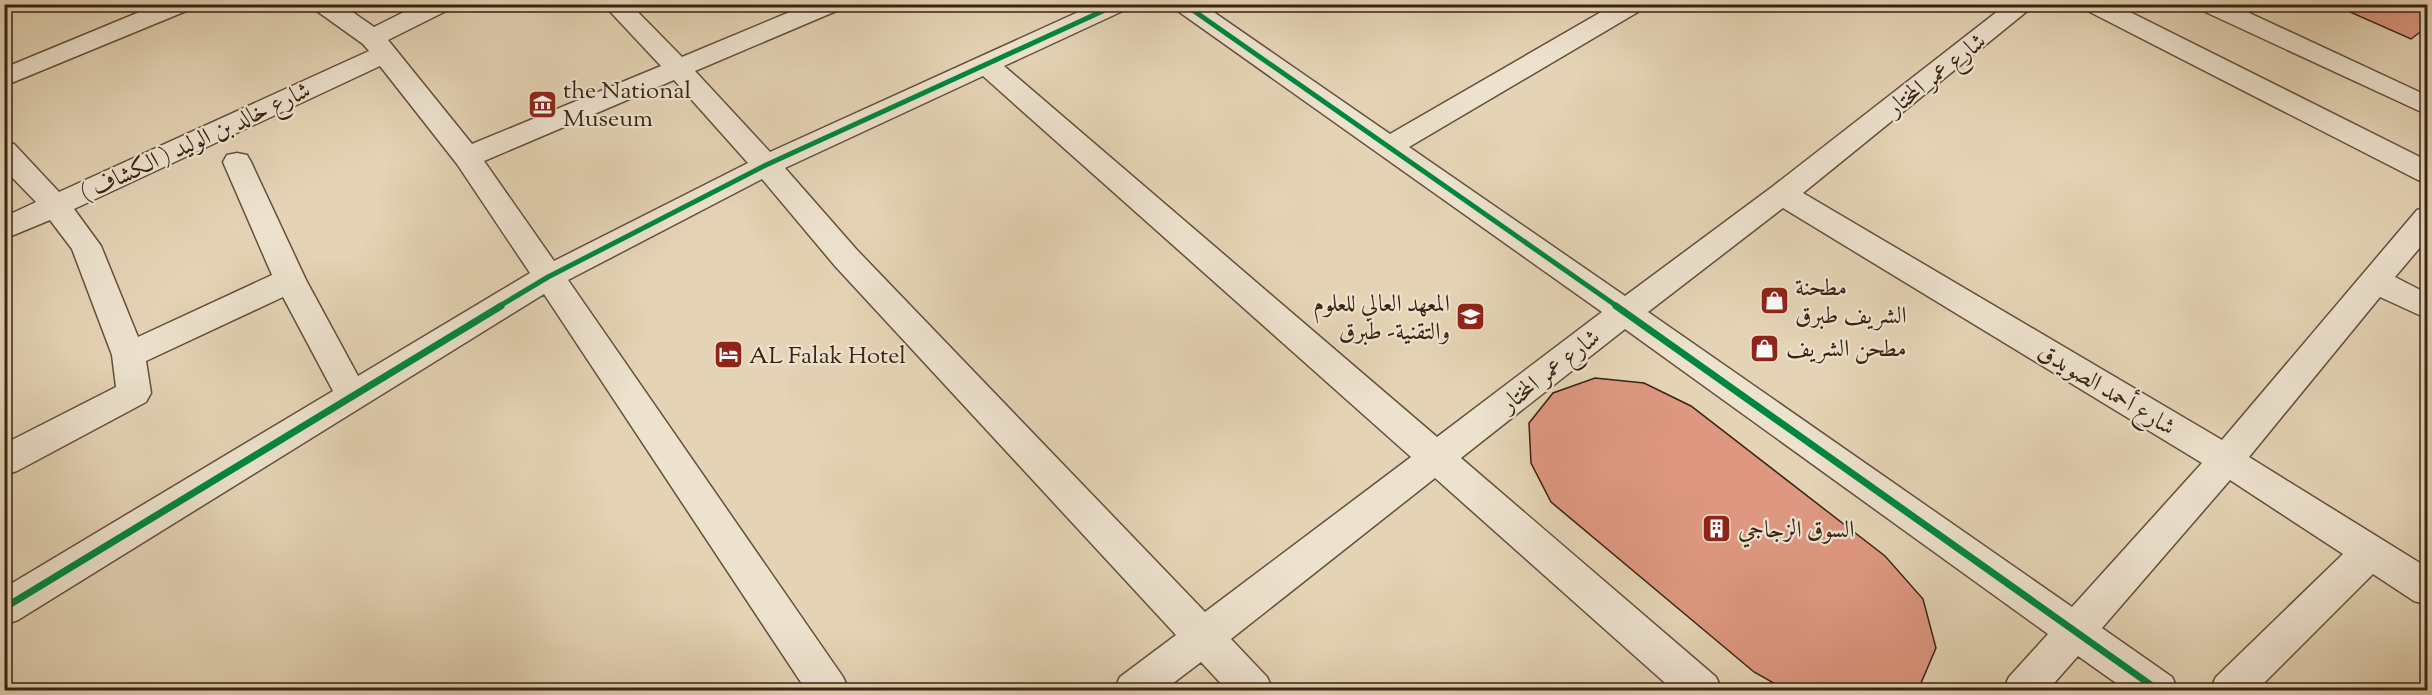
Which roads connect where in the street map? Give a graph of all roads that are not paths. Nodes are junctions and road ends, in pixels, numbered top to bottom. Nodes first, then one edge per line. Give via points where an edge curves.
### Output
1 (182, 4) edge
2 (323, 4) edge
3 (441, 4) edge
4 (615, 4) edge
5 (832, 4) edge
6 (1118, 4) edge
7 (1184, 4) edge
8 (1634, 4) edge
9 (2024, 4) edge
10 (2093, 4) edge
11 (2208, 4) edge
12 (379, 46) junction
13 (986, 64) junction
14 (678, 69) junction
15 (4, 78) edge
16 (2427, 106) edge
17 (1388, 147) junction
18 (4, 151) edge
19 (467, 157) junction
20 (237, 162) dead end
21 (766, 165) junction
22 (2427, 173) edge
23 (1782, 194) junction
24 (55, 205) junction
25 (2427, 217) edge
26 (4, 229) edge
27 (548, 277) junction
28 (290, 280) junction
29 (2376, 281) junction
30 (2427, 308) edge
31 (1625, 312) junction
32 (129, 356) junction
33 (352, 396) junction
34 (1436, 459) junction
35 (2226, 460) junction
36 (4, 461) edge
37 (2370, 552) junction
38 (2427, 589) edge
39 (4, 608) edge
40 (2076, 631) junction
41 (1202, 636) junction
42 (829, 690) edge
43 (1134, 690) edge
44 (1253, 690) edge
45 (1702, 690) edge
46 (2023, 690) edge
47 (2158, 690) edge
48 (2230, 690) edge

1 - 15 street
2 - 12 street
3 - 12 street, شارع خالد بن الوليد ( الكشاف )
4 - 14 street
5 - 14 street
6 - 13 street
7 - 17 street
8 - 17 street
9 - 23 street, شارع عمر المختار
10 - 22 street
11 - 16 street
12 - 19 street
12 - 24 street, شارع خالد بن الوليد ( الكشاف )
13 - 21 street
13 - 34 street
14 - 19 street
14 - 21 street
17 - 31 street
18 - 24 street
19 - 27 street
20 - 28 street
21 - 27 street
21 - 41 street via 846,258
23 - 31 street, شارع عمر المختار
23 - 35 street, شارع أحمد الصويدق
24 - 26 street, شارع خالد بن الوليد ( الكشاف )
24 - 32 street via 86,246
25 - 29 street
27 - 33 street
27 - 42 street
28 - 32 street
28 - 33 street
29 - 30 street
29 - 35 street
31 - 34 street, شارع عمر المختار
31 - 40 street
32 - 36 street via 134,393
33 - 39 street
34 - 41 street, شارع عمر المختار
34 - 45 street
35 - 37 street, شارع أحمد الصويدق
35 - 40 street
37 - 38 street, شارع أحمد الصويدق
37 - 48 street
40 - 46 street
40 - 47 street
41 - 43 street, شارع عمر المختار
41 - 44 street

